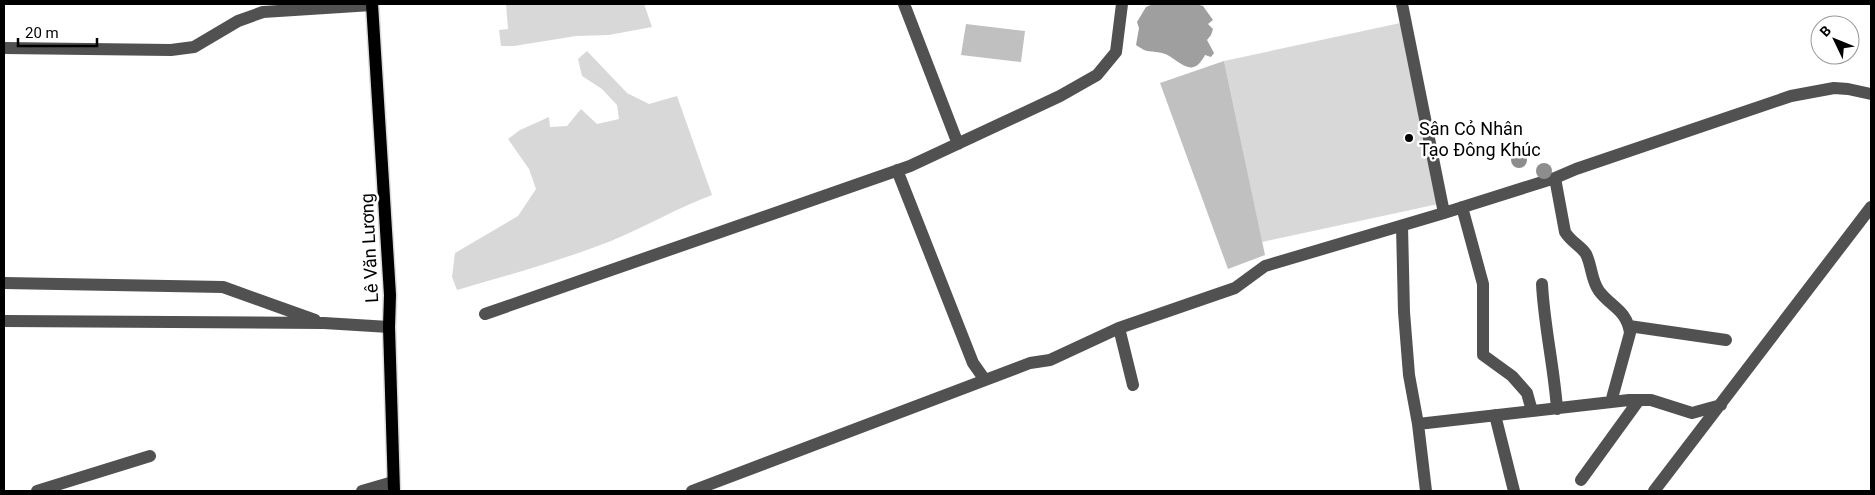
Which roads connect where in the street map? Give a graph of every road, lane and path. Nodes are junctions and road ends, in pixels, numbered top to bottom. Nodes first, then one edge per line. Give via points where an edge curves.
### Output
1 (372, 4) edge
2 (904, 4) edge
3 (1122, 4) edge
4 (1402, 4) edge
5 (4, 48) edge
6 (1871, 94) edge
7 (958, 144) junction
8 (897, 170) junction
9 (1555, 178) junction
10 (1462, 207) junction
11 (1871, 207) edge
12 (1444, 214) junction
13 (1402, 226) junction
14 (4, 283) edge
15 (1542, 284) dead end
16 (485, 314) dead end
17 (4, 321) edge
18 (324, 323) junction
19 (1629, 326) junction
20 (389, 327) junction
21 (1119, 328) junction
22 (1726, 340) dead end
23 (985, 380) junction
24 (1134, 385) dead end
25 (1639, 400) junction
26 (1611, 402) junction
27 (1721, 405) junction
28 (1557, 409) junction
29 (1532, 411) junction
30 (1495, 415) junction
31 (1418, 424) junction
32 (150, 456) dead end
33 (1582, 480) dead end
34 (393, 487) edge
35 (37, 491) edge
36 (362, 491) edge
37 (692, 491) edge
38 (1426, 491) edge
39 (1514, 491) edge
40 (1654, 491) edge

1 - 5 street via 263,12 238,21 194,47 170,50
1 - 20 main road, Lê Văn Lương via 390,295
2 - 7 street
3 - 7 street via 1116,52 1097,75
4 - 12 street
6 - 9 street via 1834,88 1792,96
7 - 8 street
8 - 16 street
8 - 23 street via 973,363
9 - 10 street
9 - 19 street via 1565,232 1586,255 1600,291 1626,317
10 - 12 street
10 - 29 street via 1483,284 1483,355 1512,376 1527,394
11 - 27 street
12 - 13 street
13 - 21 street via 1265,266 1235,288
13 - 31 street via 1409,375
14 - 18 street via 222,287
15 - 28 street
17 - 18 street
18 - 20 street
19 - 22 street
19 - 26 street via 1630,333
20 - 34 main road, Lê Văn Lương
21 - 23 street via 1050,360 1030,363
21 - 24 street
23 - 37 street
25 - 26 street
25 - 27 street via 1651,400 1692,413
25 - 33 street
26 - 28 street
27 - 40 street
28 - 29 street
29 - 30 street
30 - 31 street
30 - 39 street
31 - 38 street
32 - 35 street
34 - 36 street

